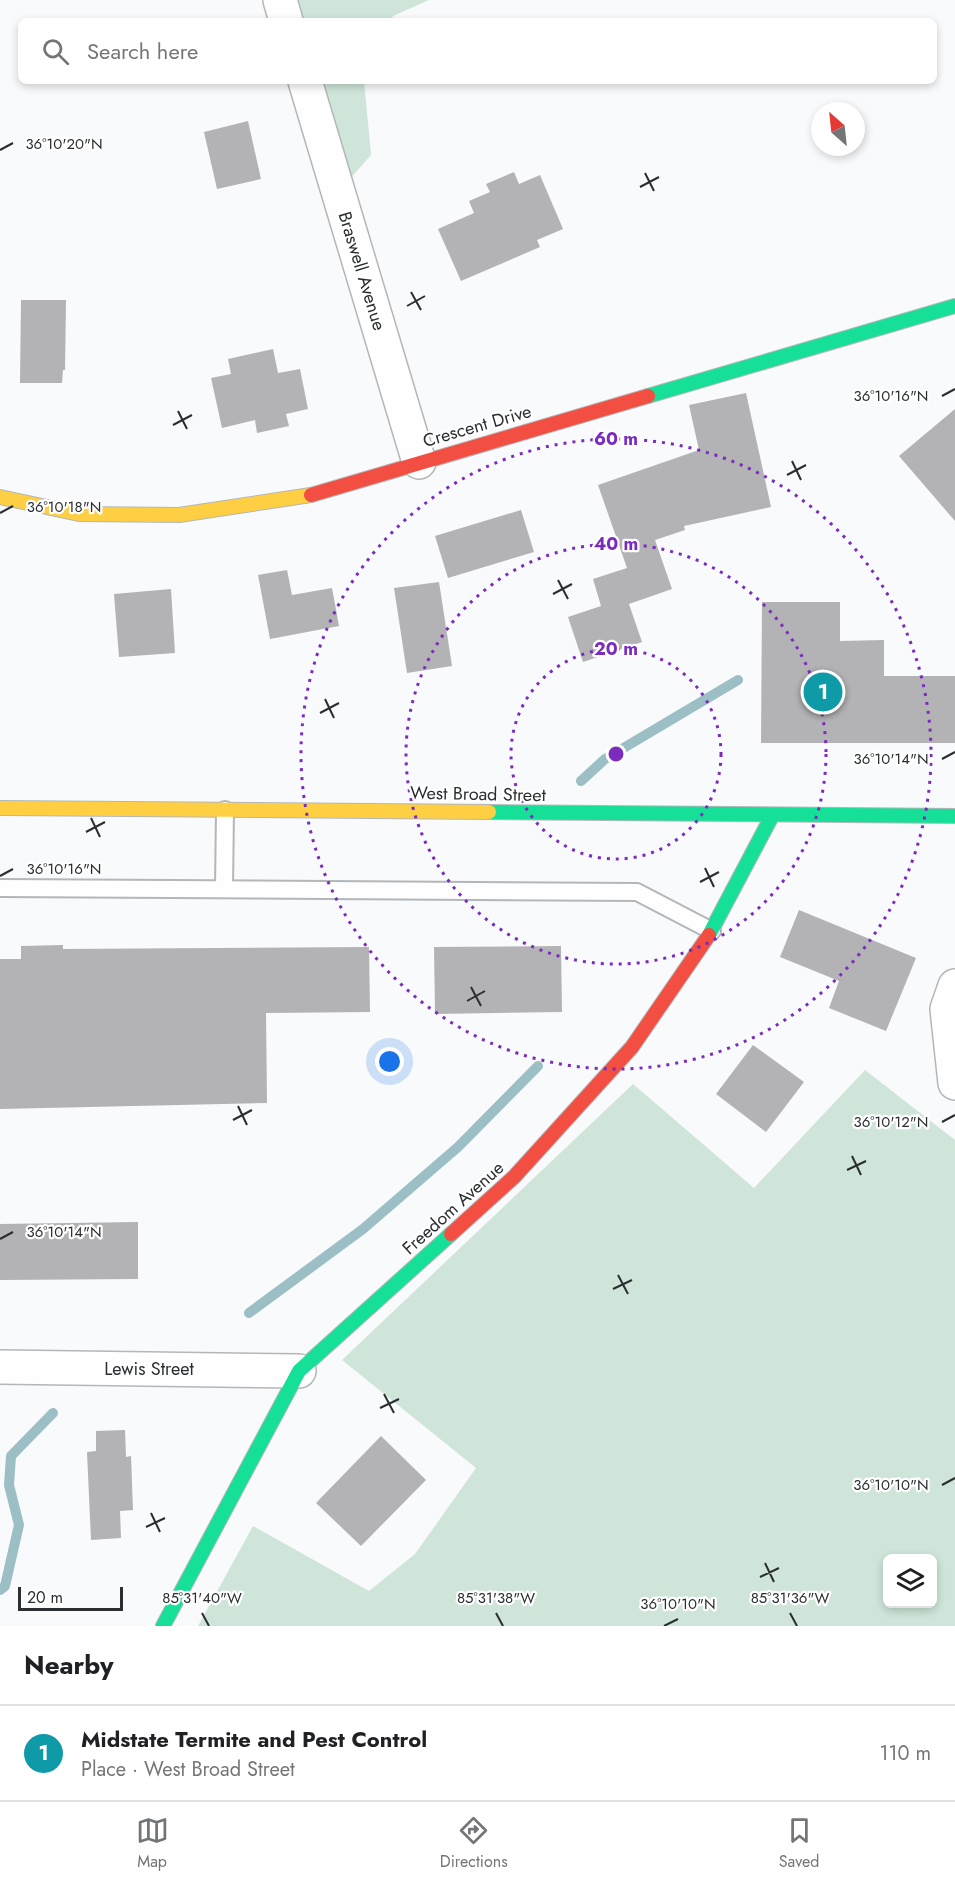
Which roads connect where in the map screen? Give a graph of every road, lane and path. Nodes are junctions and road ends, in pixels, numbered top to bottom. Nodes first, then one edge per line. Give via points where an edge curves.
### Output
1 (280, 0) edge
2 (285, 18) edge
3 (306, 84) edge
4 (955, 306) edge
5 (419, 462) junction
6 (0, 497) edge
7 (0, 808) edge
8 (225, 810) junction
9 (772, 816) junction
10 (955, 816) edge
11 (0, 888) edge
12 (224, 889) junction
13 (712, 931) junction
14 (955, 986) edge
15 (955, 1083) edge
16 (0, 1367) edge
17 (299, 1371) junction
18 (163, 1626) edge

1 - 2 street
3 - 5 street, Braswell Avenue
4 - 5 street, Crescent Drive
5 - 6 street, Crescent Drive via 313,495 179,515 79,514
7 - 8 street, West Broad Street
8 - 9 street, West Broad Street
8 - 12 lane
9 - 10 street, West Broad Street
9 - 13 street, Freedom Avenue
11 - 12 lane
12 - 13 lane via 637,892
13 - 17 street, Freedom Avenue via 632,1047 514,1177
14 - 15 street via 947,1009
16 - 17 street, Lewis Street
17 - 18 street, Freedom Avenue

